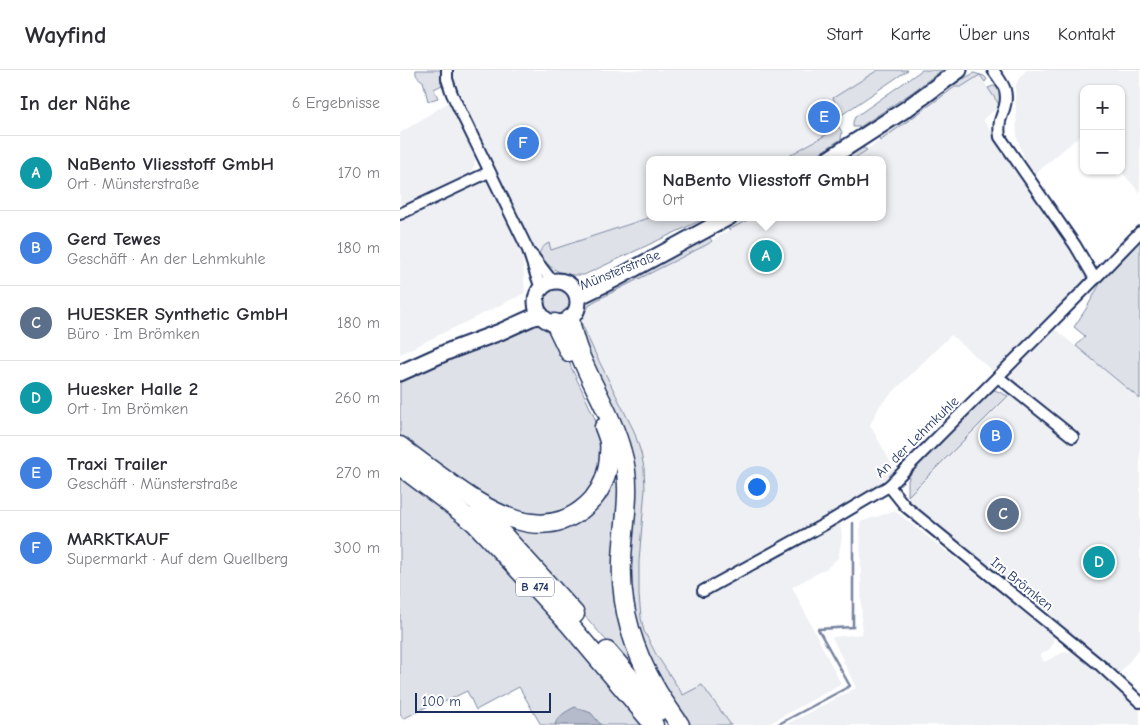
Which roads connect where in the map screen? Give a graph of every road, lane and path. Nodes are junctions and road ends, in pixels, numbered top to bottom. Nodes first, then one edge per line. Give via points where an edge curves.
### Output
1 (447, 70) edge
2 (959, 70) edge
3 (993, 70) edge
4 (833, 156) edge
5 (489, 172) junction
6 (400, 214) edge
7 (722, 221) edge
8 (1140, 232) edge
9 (1095, 279) junction
10 (543, 290) junction
11 (575, 293) junction
12 (555, 319) junction
13 (449, 351) junction
14 (400, 373) edge
15 (998, 377) junction
16 (1073, 437) dead end
17 (400, 446) edge
18 (400, 466) edge
19 (889, 486) junction
20 (470, 498) junction
21 (703, 592) dead end
22 (1140, 702) edge
23 (654, 725) edge
24 (671, 725) edge
25 (680, 725) edge

1 - 5 street via 452,94
2 - 4 main road
3 - 9 street via 1005,89 1006,98 1000,120 1000,137
5 - 6 street
5 - 10 street via 528,250
7 - 11 main road, Münsterstraße via 666,251 614,270
8 - 9 street, An der Lehmkuhle
9 - 15 street, An der Lehmkuhle
10 - 11 main road via 564,282
10 - 12 main road via 536,306
10 - 13 main road via 527,310
11 - 12 main road via 577,309 574,314
12 - 13 main road via 532,318
12 - 20 highway via 601,418 609,444 608,468 599,492 587,505 563,520 536,524 497,513
12 - 25 highway via 572,332 623,453 628,496 622,560 626,614 650,679
13 - 14 main road
15 - 16 street
15 - 19 street, An der Lehmkuhle
17 - 20 highway, B 474
18 - 23 highway, B 474 via 475,523 568,623
19 - 21 street, An der Lehmkuhle
19 - 22 street, Im Brömken via 905,506 1101,666
20 - 24 highway, B 474

